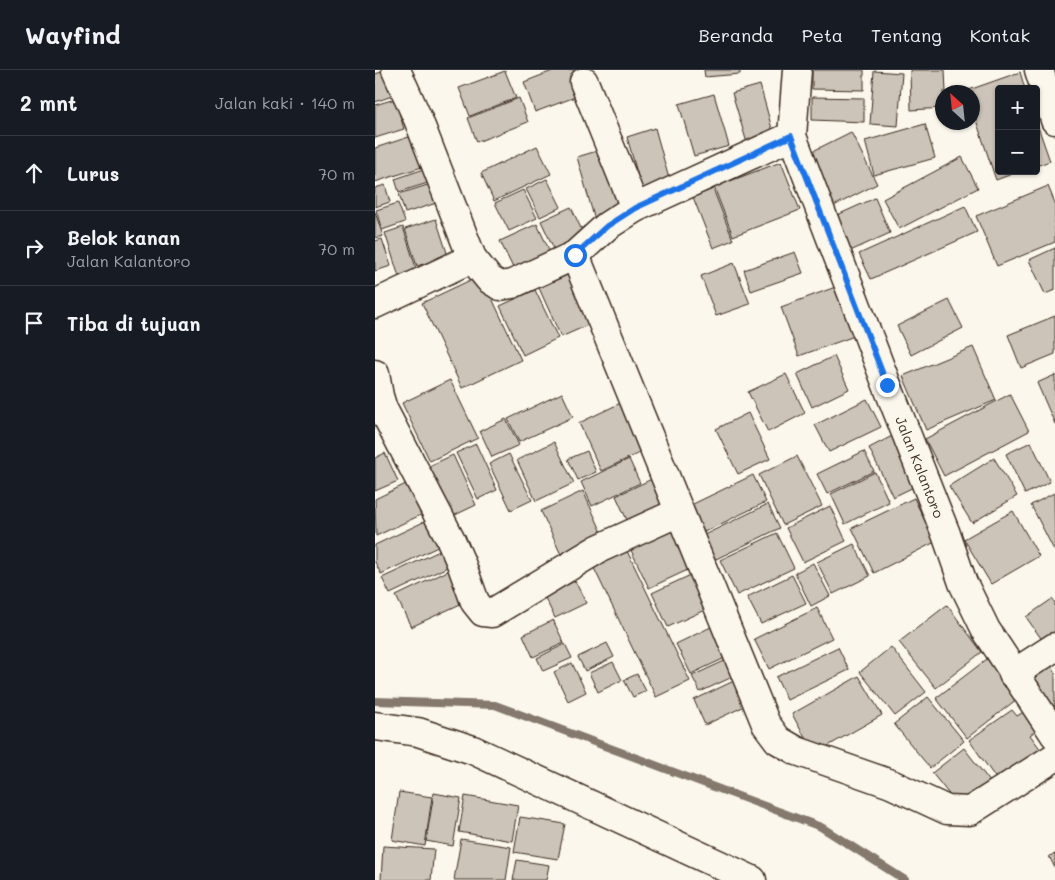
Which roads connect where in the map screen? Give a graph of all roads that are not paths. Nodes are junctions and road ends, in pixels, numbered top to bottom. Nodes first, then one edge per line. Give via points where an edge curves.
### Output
1 (396, 70) edge
2 (797, 70) edge
3 (1039, 70) edge
4 (584, 82) dead end
5 (1055, 120) edge
6 (791, 136) junction
7 (635, 208) junction
8 (575, 255) junction
9 (472, 258) junction
10 (375, 304) edge
11 (375, 374) edge
12 (379, 415) edge
13 (679, 512) junction
14 (1055, 647) edge
15 (1013, 674) junction
16 (375, 726) edge
17 (1055, 735) edge
18 (1055, 757) edge
19 (752, 880) edge

1 - 9 street
2 - 6 street, Jalan Kalantoro
3 - 5 street
4 - 7 street
6 - 7 street
6 - 15 street, Jalan Kalantoro via 963,583
7 - 8 street via 607,226
8 - 9 street via 504,286 492,283
8 - 13 street
9 - 10 street
11 - 12 street
12 - 13 street via 451,540 475,602 483,612 498,610 598,549
13 - 18 street via 766,724 778,740 797,751 958,812 970,811
14 - 15 street
15 - 17 street, Jalan Kalantoro
16 - 19 street via 418,732 473,750

